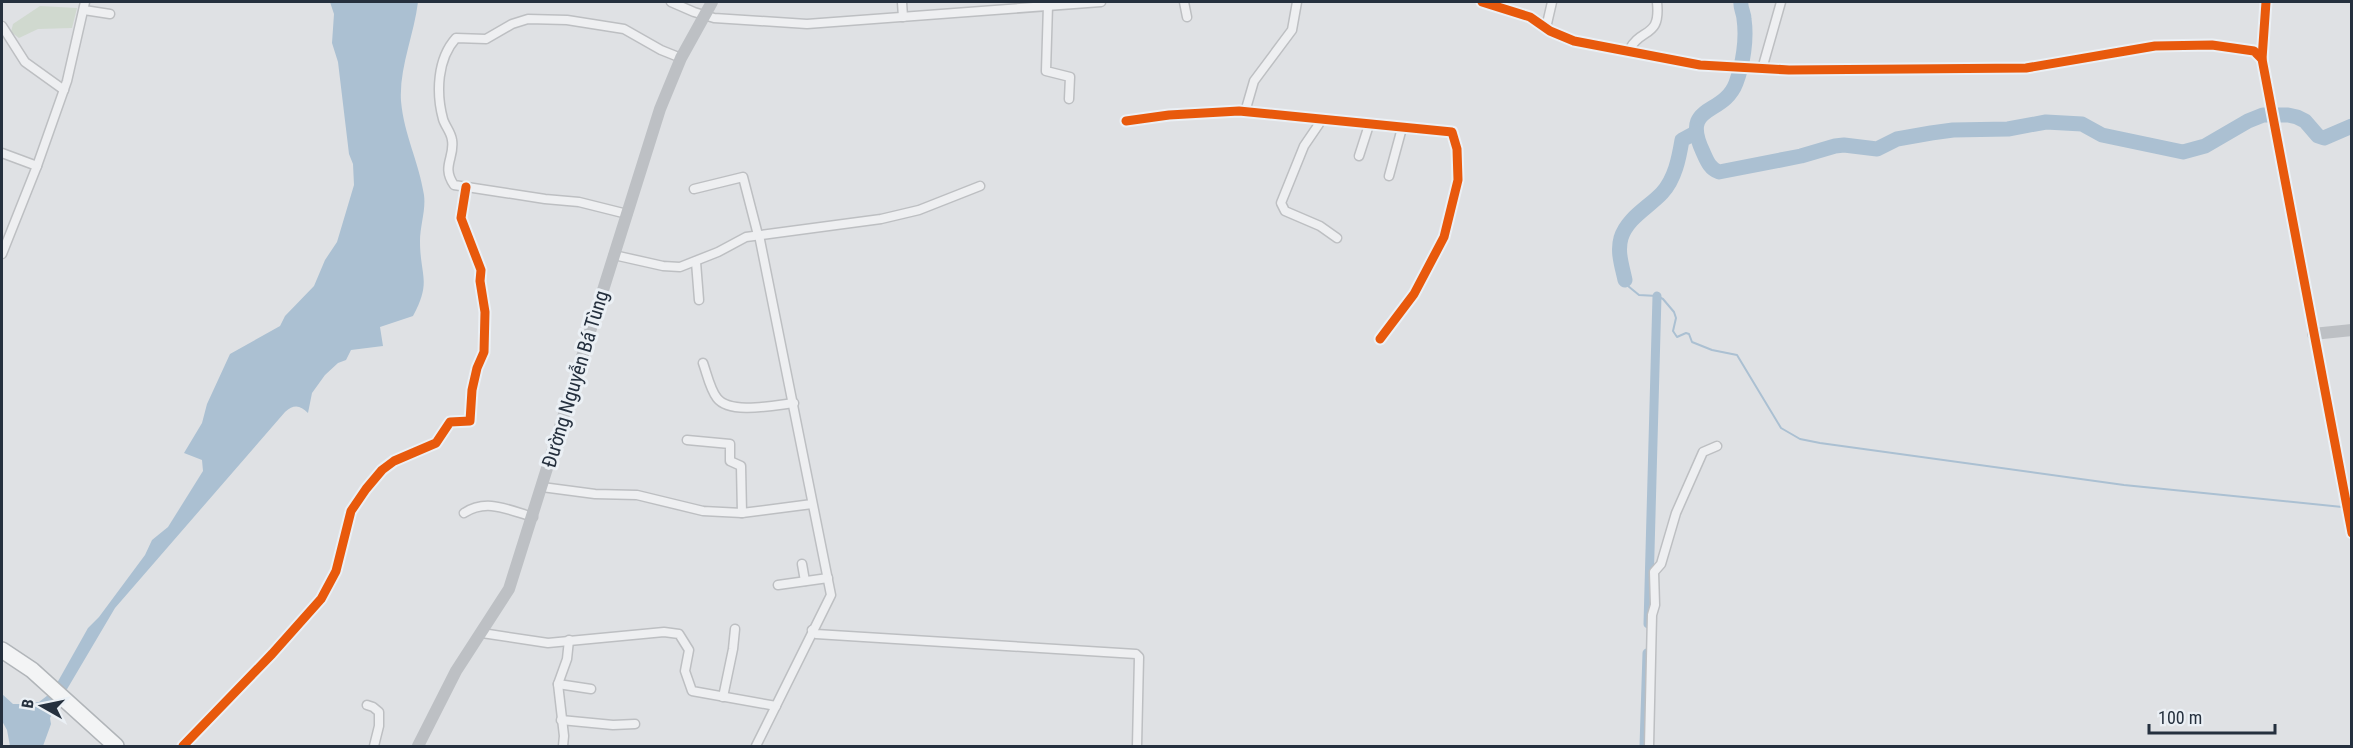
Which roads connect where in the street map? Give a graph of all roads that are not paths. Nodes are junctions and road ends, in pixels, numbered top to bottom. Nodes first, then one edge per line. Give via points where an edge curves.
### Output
1 (671, 2) edge
2 (712, 2) edge
3 (902, 2) edge
4 (1101, 2) edge
5 (1184, 2) edge
6 (1297, 2) edge
7 (1484, 2) edge
8 (1552, 2) edge
9 (1657, 2) edge
10 (1781, 2) edge
11 (2266, 2) edge
12 (1052, 4) edge
13 (1017, 5) edge
14 (84, 6) edge
15 (110, 14) dead end
16 (704, 15) junction
17 (903, 17) junction
18 (1187, 17) dead end
19 (1546, 28) junction
20 (2, 31) edge
21 (1629, 50) junction
22 (681, 58) junction
23 (2262, 59) junction
24 (1758, 68) junction
25 (64, 90) junction
26 (1069, 99) dead end
27 (1245, 112) junction
28 (1315, 118) junction
29 (1126, 121) dead end
30 (1369, 125) junction
31 (1402, 128) junction
32 (2, 153) edge
33 (1359, 156) dead end
34 (37, 166) junction
35 (1389, 176) dead end
36 (980, 186) dead end
37 (466, 187) junction
38 (694, 189) dead end
39 (627, 214) junction
40 (758, 235) junction
41 (1337, 238) dead end
42 (2, 254) edge
43 (614, 255) junction
44 (696, 262) junction
45 (699, 300) dead end
46 (2352, 330) edge
47 (2313, 334) junction
48 (1380, 339) dead end
49 (702, 363) dead end
50 (794, 403) junction
51 (687, 440) dead end
52 (1717, 446) dead end
53 (542, 486) junction
54 (812, 504) junction
55 (464, 513) dead end
56 (742, 513) junction
57 (533, 517) junction
58 (2352, 532) edge
59 (802, 564) dead end
60 (828, 578) junction
61 (805, 581) junction
62 (778, 585) dead end
63 (735, 628) dead end
64 (812, 630) junction
65 (482, 633) junction
66 (569, 640) junction
67 (2, 650) edge
68 (558, 684) junction
69 (591, 689) dead end
70 (723, 697) junction
71 (367, 705) dead end
72 (776, 706) junction
73 (561, 720) junction
74 (635, 724) dead end
75 (116, 747) edge
76 (183, 747) edge
77 (374, 747) edge
78 (418, 747) edge
79 (563, 747) edge
80 (756, 747) edge
81 (1137, 747) edge
82 (1649, 747) edge

1 - 16 street
2 - 16 main road, Đường Nguyễn Bá Tùng
3 - 17 street
4 - 12 street
5 - 18 street
6 - 27 street via 1292,30 1254,81
7 - 19 street via 1530,17
8 - 19 street
9 - 21 street via 1655,26
10 - 24 street
11 - 23 street
12 - 13 street
12 - 26 street via 1046,71 1070,77
13 - 17 street
14 - 15 street
14 - 25 street
16 - 17 street via 807,24
16 - 22 main road, Đường Nguyễn Bá Tùng
19 - 21 street via 1574,40
20 - 25 street via 25,62
21 - 24 street via 1700,65
22 - 37 street via 624,28 567,20 528,19 486,39 456,38 447,50 438,86 442,118 452,139 450,178 454,185
22 - 39 main road, Đường Nguyễn Bá Tùng via 660,109
23 - 24 street via 2254,51 2212,45 2155,46 2026,68
23 - 47 street
25 - 34 street
27 - 28 street
27 - 29 street
28 - 30 street
28 - 41 street via 1319,124 1304,146 1281,202 1285,210
30 - 31 street
30 - 33 street
31 - 35 street
31 - 48 street via 1452,132 1458,180 1444,237 1414,294
32 - 34 street
34 - 42 street
36 - 40 street via 919,210 881,219
37 - 39 street via 579,202
37 - 76 street via 461,218 481,270 485,312 484,352 472,390 470,421 450,422 436,442 394,461 366,489 351,511 336,571 321,599
38 - 40 street via 743,177
39 - 43 main road, Đường Nguyễn Bá Tùng
40 - 44 street
40 - 50 street
43 - 44 street via 663,266 680,267
43 - 53 main road, Đường Nguyễn Bá Tùng
44 - 45 street
46 - 47 main road
47 - 58 street
49 - 50 street via 718,401 725,405 738,408
50 - 54 street
51 - 56 street via 730,444 730,461 741,466
52 - 82 street via 1703,452 1676,513 1661,564 1654,572
53 - 56 street via 637,495 695,510
53 - 57 main road, Đường Nguyễn Bá Tùng
54 - 56 street
54 - 60 street
55 - 57 street via 474,506 486,505
57 - 65 main road, Đường Nguyễn Bá Tùng via 509,590
59 - 61 street
60 - 61 street
60 - 64 street via 831,595
61 - 62 street
63 - 70 street
64 - 72 street
64 - 81 street via 816,634 1136,654
65 - 66 street via 537,642
65 - 78 main road, Đường Nguyễn Bá Tùng via 456,671
66 - 68 street
66 - 70 street via 679,634 689,650 686,671 692,691
67 - 75 highway via 32,670
68 - 69 street
68 - 73 street
70 - 72 street
71 - 77 street via 378,712
72 - 80 street
73 - 74 street
73 - 79 street

